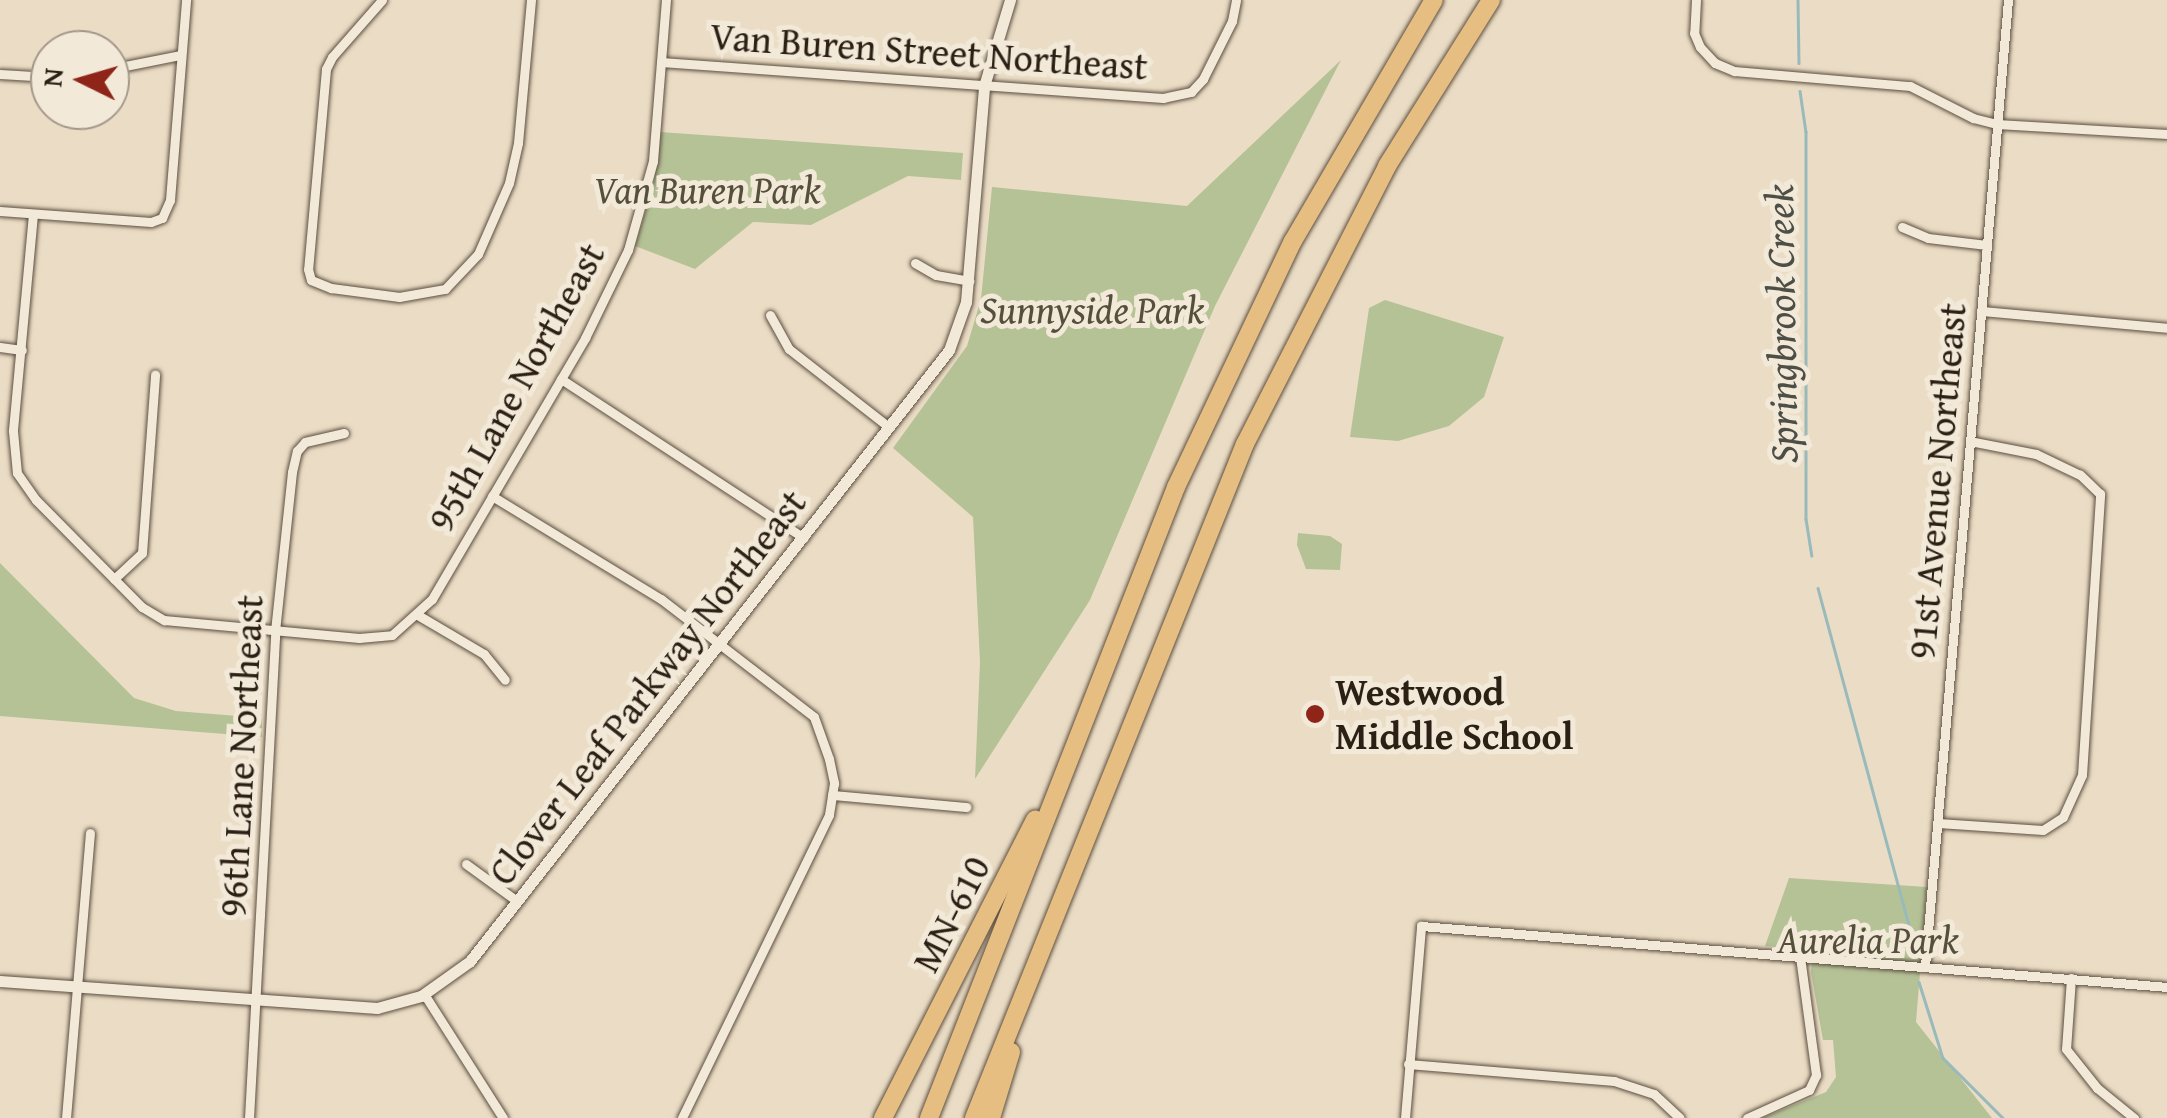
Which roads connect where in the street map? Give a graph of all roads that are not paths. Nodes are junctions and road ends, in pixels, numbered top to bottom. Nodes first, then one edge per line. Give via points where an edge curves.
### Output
1 (186, 0) edge
2 (382, 0) edge
3 (530, 0) edge
4 (666, 0) edge
5 (1010, 0) edge
6 (1236, 0) edge
7 (1434, 0) edge
8 (1490, 0) edge
9 (1696, 0) edge
10 (2008, 0) edge
11 (180, 55) junction
12 (661, 62) junction
13 (130, 65) edge
14 (0, 74) edge
15 (30, 76) edge
16 (984, 86) junction
17 (520, 112) junction
18 (1997, 124) junction
19 (508, 126) dead end
20 (2167, 134) edge
21 (0, 211) edge
22 (33, 214) junction
23 (1902, 227) dead end
24 (1986, 245) junction
25 (915, 263) dead end
26 (968, 280) junction
27 (1981, 311) junction
28 (770, 315) dead end
29 (2167, 328) edge
30 (0, 347) edge
31 (22, 350) junction
32 (156, 374) dead end
33 (561, 379) junction
34 (890, 427) junction
35 (344, 434) dead end
36 (1970, 441) junction
37 (492, 496) junction
38 (804, 538) junction
39 (114, 579) junction
40 (416, 614) junction
41 (275, 630) junction
42 (718, 646) junction
43 (505, 680) dead end
44 (1074, 738) junction
45 (832, 795) junction
46 (966, 807) dead end
47 (1938, 823) junction
48 (90, 833) dead end
49 (466, 864) dead end
50 (517, 901) junction
51 (1048, 932) junction
52 (1800, 957) junction
53 (1925, 966) junction
54 (2071, 978) junction
55 (0, 980) edge
56 (77, 987) junction
57 (2167, 987) edge
58 (424, 994) junction
59 (256, 1000) junction
60 (1408, 1064) junction
61 (66, 1118) edge
62 (248, 1118) edge
63 (503, 1118) edge
64 (682, 1118) edge
65 (883, 1118) edge
66 (928, 1118) edge
67 (974, 1118) edge
68 (991, 1118) edge
69 (1405, 1118) edge
70 (1680, 1118) edge
71 (1747, 1118) edge
72 (2134, 1118) edge

1 - 11 street
2 - 17 street via 326,69 311,280 331,288 427,295 446,289 478,254 509,182
3 - 17 street
4 - 12 street, 95th Lane Northeast
5 - 16 street, Clover Leaf Parkway Northeast
6 - 16 street, Van Buren Street Northeast via 1214,58 1191,92 1138,98
7 - 44 highway via 1337,161 1232,363
8 - 51 highway via 1387,166 1246,444
9 - 18 street via 1694,33 1716,63 1756,74 1910,86
10 - 18 street, 91st Avenue Northeast
11 - 13 street
11 - 22 street via 170,200 162,218
12 - 16 street, Van Buren Street Northeast
12 - 33 street, 95th Lane Northeast via 645,199 628,250
14 - 15 street
16 - 26 street, Clover Leaf Parkway Northeast
17 - 19 street
18 - 20 street
18 - 24 street, 91st Avenue Northeast
21 - 22 street
22 - 31 street
23 - 24 street via 1928,238
24 - 27 street, 91st Avenue Northeast
25 - 26 street via 936,275
26 - 34 street, Clover Leaf Parkway Northeast via 950,350
27 - 29 street
27 - 36 street, 91st Avenue Northeast
28 - 34 street via 789,349
30 - 31 street
31 - 39 street via 17,473
32 - 39 street via 142,552
33 - 37 street, 95th Lane Northeast
33 - 38 street
34 - 38 street, Clover Leaf Parkway Northeast
35 - 41 street, 96th Lane Northeast via 305,442 297,451
36 - 47 street, 91st Avenue Northeast
36 - 47 street via 2036,454 2080,475 2100,494 2082,775 2062,817 2042,830
37 - 40 street, 95th Lane Northeast
37 - 42 street via 661,599
38 - 42 street, Clover Leaf Parkway Northeast
39 - 41 street via 164,620
40 - 41 street via 392,635 375,638
40 - 43 street via 484,654
41 - 59 street, 96th Lane Northeast
42 - 45 street via 814,718 830,760
42 - 50 street, Clover Leaf Parkway Northeast
44 - 65 highway, MN-610
44 - 66 highway
45 - 46 street
45 - 64 street via 806,868
47 - 53 street, 91st Avenue Northeast
48 - 56 street
49 - 50 street
50 - 58 street, Clover Leaf Parkway Northeast via 470,961
51 - 67 highway
51 - 68 highway
52 - 53 street
52 - 60 street via 1421,926
52 - 71 street via 1816,1074 1809,1090
53 - 54 street
54 - 57 street
54 - 72 street via 2066,1049 2097,1088
55 - 56 street, Clover Leaf Parkway Northeast
56 - 59 street, Clover Leaf Parkway Northeast
56 - 61 street
58 - 59 street, Clover Leaf Parkway Northeast via 377,1008
58 - 63 street
59 - 62 street, 96th Lane Northeast
60 - 69 street
60 - 70 street via 1614,1081 1654,1094

